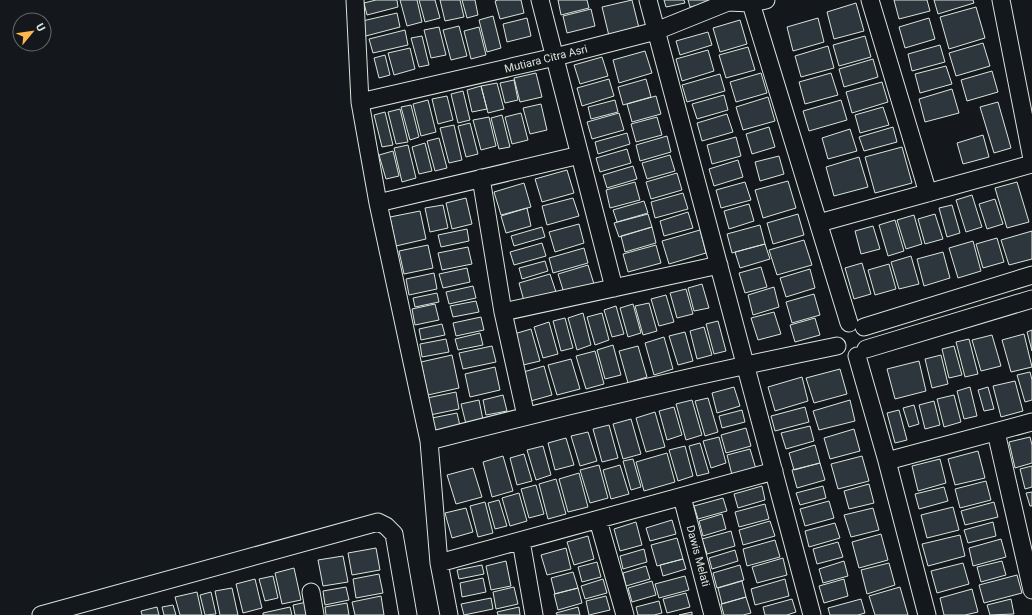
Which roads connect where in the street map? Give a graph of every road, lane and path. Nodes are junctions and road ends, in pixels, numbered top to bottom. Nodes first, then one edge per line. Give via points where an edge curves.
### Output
1 (355, 0) edge
2 (540, 0) edge
3 (648, 0) edge
4 (870, 0) edge
5 (1000, 0) edge
6 (729, 1) edge
7 (756, 1) edge
8 (656, 31) junction
9 (555, 57) junction
10 (360, 102) junction
11 (580, 155) junction
12 (1032, 159) edge
13 (1032, 164) edge
14 (480, 178) junction
15 (928, 193) junction
16 (378, 203) junction
17 (819, 224) junction
18 (719, 265) junction
19 (1032, 275) edge
20 (614, 288) junction
21 (1032, 299) edge
22 (503, 312) junction
23 (856, 325) junction
24 (837, 346) junction
25 (861, 352) junction
26 (745, 365) junction
27 (526, 416) junction
28 (1032, 422) edge
29 (996, 432) junction
30 (429, 441) junction
31 (887, 461) junction
32 (774, 471) junction
33 (682, 497) junction
34 (598, 520) junction
35 (521, 541) junction
36 (439, 563) junction
37 (1032, 590) edge
38 (312, 592) dead end
39 (41, 615) edge
40 (315, 615) edge
41 (408, 615) edge
42 (449, 615) edge
43 (534, 615) edge
44 (625, 615) edge
45 (713, 615) edge
46 (812, 615) edge
47 (927, 615) edge

1 - 10 street
2 - 9 street
3 - 8 street
4 - 15 street
5 - 12 street
6 - 7 street, Mutiara Citra Asri
6 - 8 street, Mutiara Citra Asri
7 - 17 street
8 - 9 street, Mutiara Citra Asri
8 - 18 street
9 - 10 street, Mutiara Citra Asri
9 - 11 street
10 - 16 street
11 - 14 street
11 - 20 street
13 - 15 street
14 - 16 street
14 - 22 street
15 - 17 street
16 - 30 street
17 - 23 street
18 - 20 street
18 - 26 street
19 - 23 street
20 - 22 street
21 - 25 street
22 - 27 street
23 - 24 street via 839,329
23 - 25 street via 868,334 869,342
24 - 25 street via 851,356
24 - 26 street
25 - 31 street
26 - 27 street
26 - 32 street
27 - 30 street
28 - 29 street
29 - 31 street
29 - 37 street
30 - 36 street
31 - 47 street
32 - 33 street
32 - 46 street
33 - 34 street
33 - 45 street, Dawis Melati
34 - 35 street
34 - 44 street
35 - 36 street
35 - 43 street
36 - 42 street
38 - 40 street
39 - 41 street via 378,522 394,534

